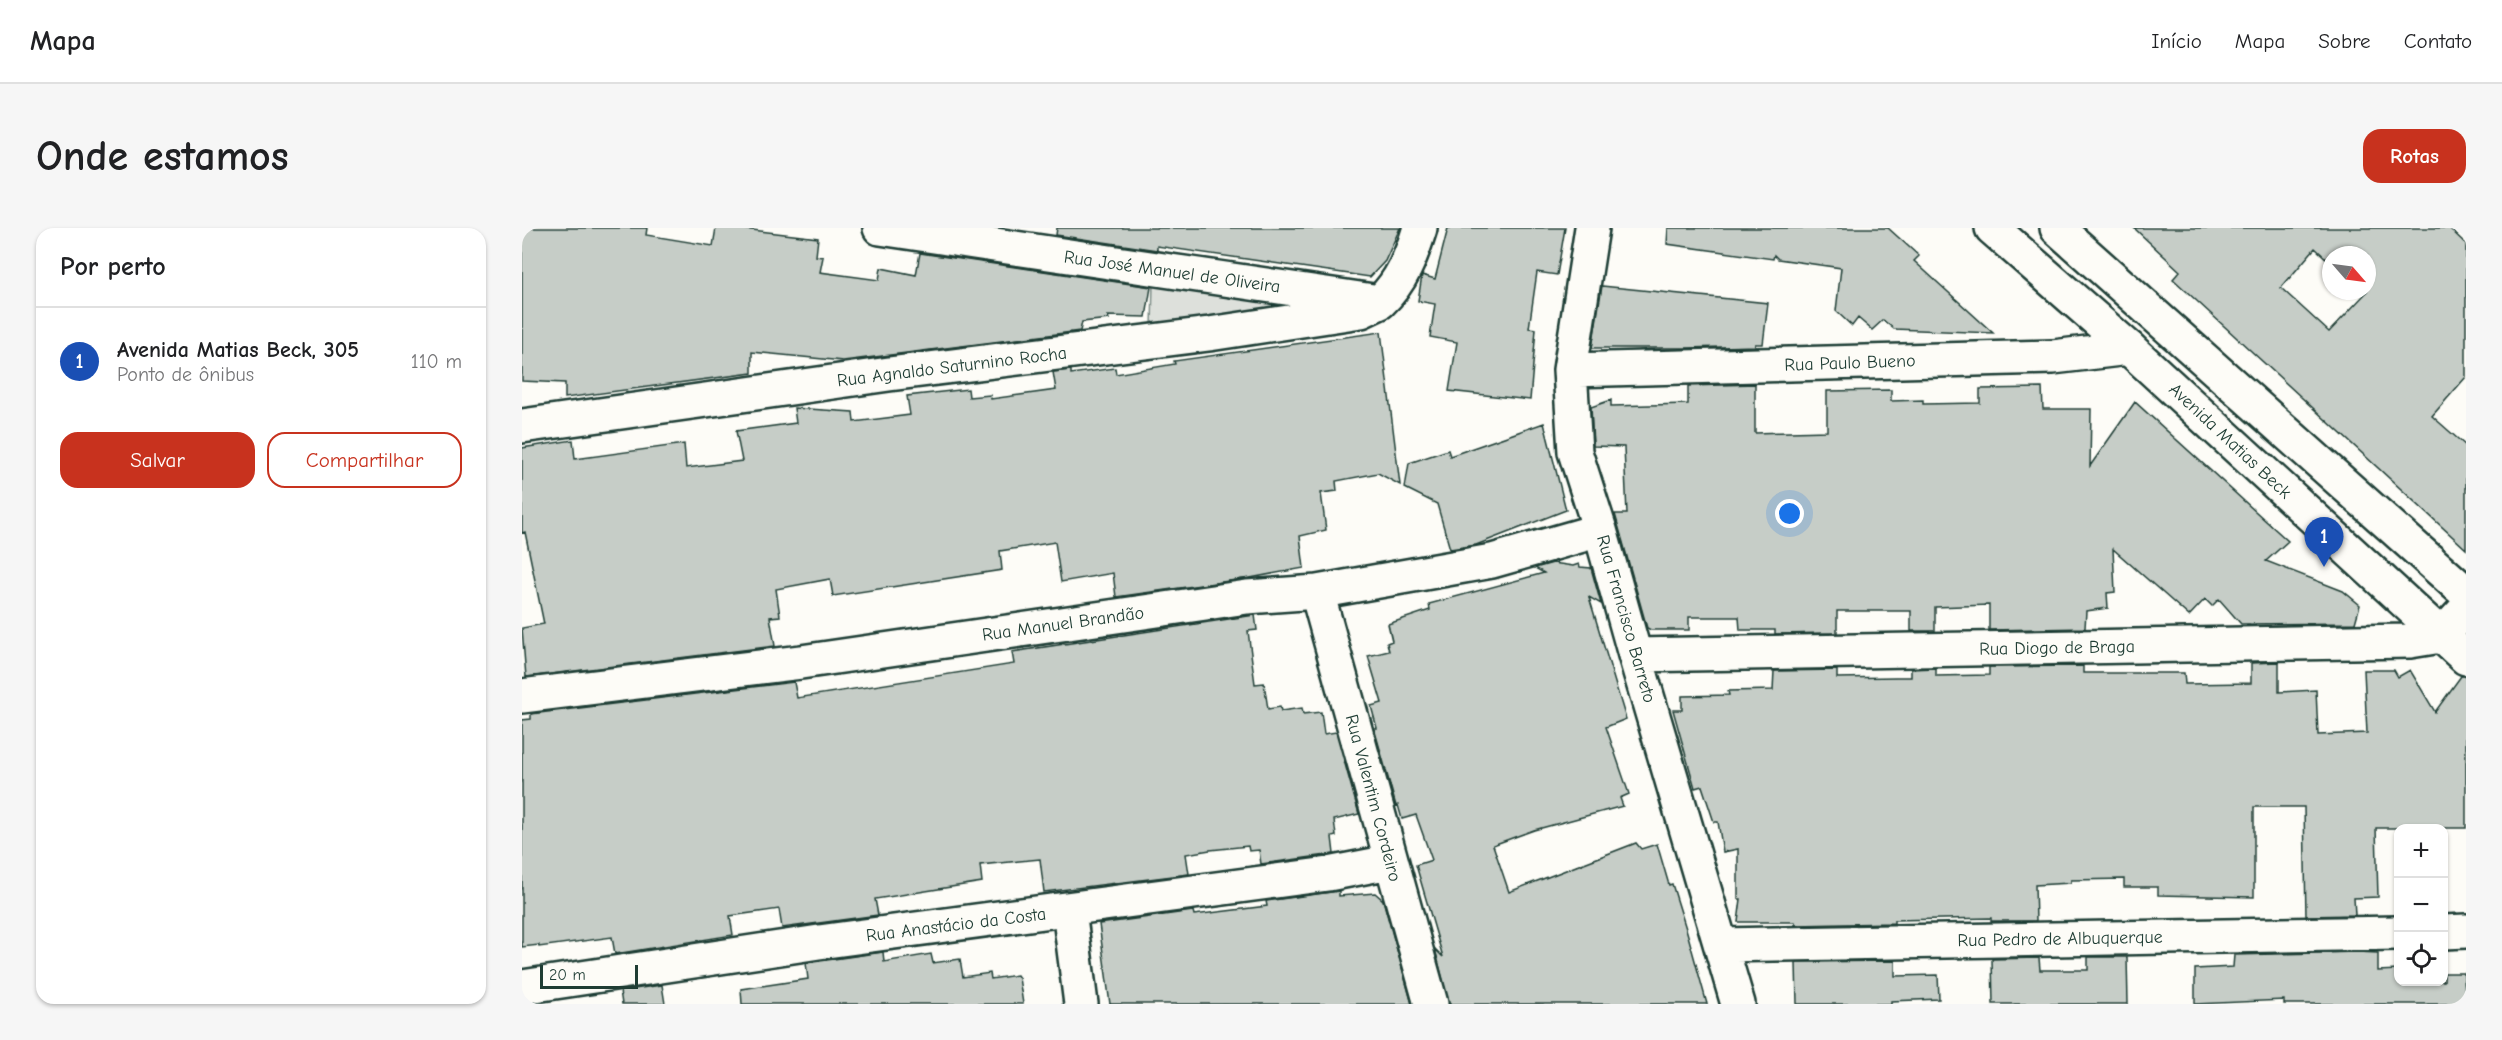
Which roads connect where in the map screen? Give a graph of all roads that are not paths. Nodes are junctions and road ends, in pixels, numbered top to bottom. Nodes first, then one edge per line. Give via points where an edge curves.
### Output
1 (880, 228) edge
2 (1420, 228) edge
3 (1592, 228) edge
4 (1992, 228) edge
5 (2057, 228) edge
6 (1380, 302) junction
7 (2129, 348) junction
8 (1570, 370) junction
9 (522, 426) edge
10 (1600, 530) junction
11 (1317, 592) junction
12 (2466, 593) edge
13 (2466, 609) edge
14 (2441, 636) junction
15 (1635, 655) junction
16 (2466, 658) edge
17 (522, 696) edge
18 (1390, 862) junction
19 (1069, 910) junction
20 (2466, 931) edge
21 (2448, 932) edge
22 (2394, 933) edge
23 (1722, 945) junction
24 (522, 987) edge
25 (1081, 1004) edge
26 (1431, 1004) edge
27 (1738, 1004) edge

1 - 6 street, Rua José Manuel de Oliveira
2 - 6 street via 1409,263 1394,289
3 - 8 street, Rua Francisco Barreto
4 - 7 street, Avenida Matias Beck
5 - 12 street
6 - 9 street, Rua Agnaldo Saturnino Rocha via 1361,311 1230,331 878,375
7 - 8 street, Rua Paulo Bueno via 2053,357
7 - 14 street, Avenida Matias Beck
8 - 10 street, Rua Francisco Barreto via 1575,452
10 - 11 street, Rua Manuel Brandão via 1492,561
10 - 15 street, Rua Francisco Barreto
11 - 17 street, Rua Manuel Brandão via 1247,597 801,662
11 - 18 street, Rua Valentim Cordeiro
13 - 14 street
14 - 15 street, Rua Diogo de Braga via 2398,642
14 - 16 street, Avenida Matias Beck
15 - 23 street, Rua Francisco Barreto
18 - 19 street, Rua Anastácio da Costa
18 - 26 street, Rua Valentim Cordeiro
19 - 24 street, Rua Anastácio da Costa
19 - 25 street
20 - 21 street
22 - 23 street, Rua Pedro de Albuquerque
23 - 27 street, Rua Francisco Barreto

